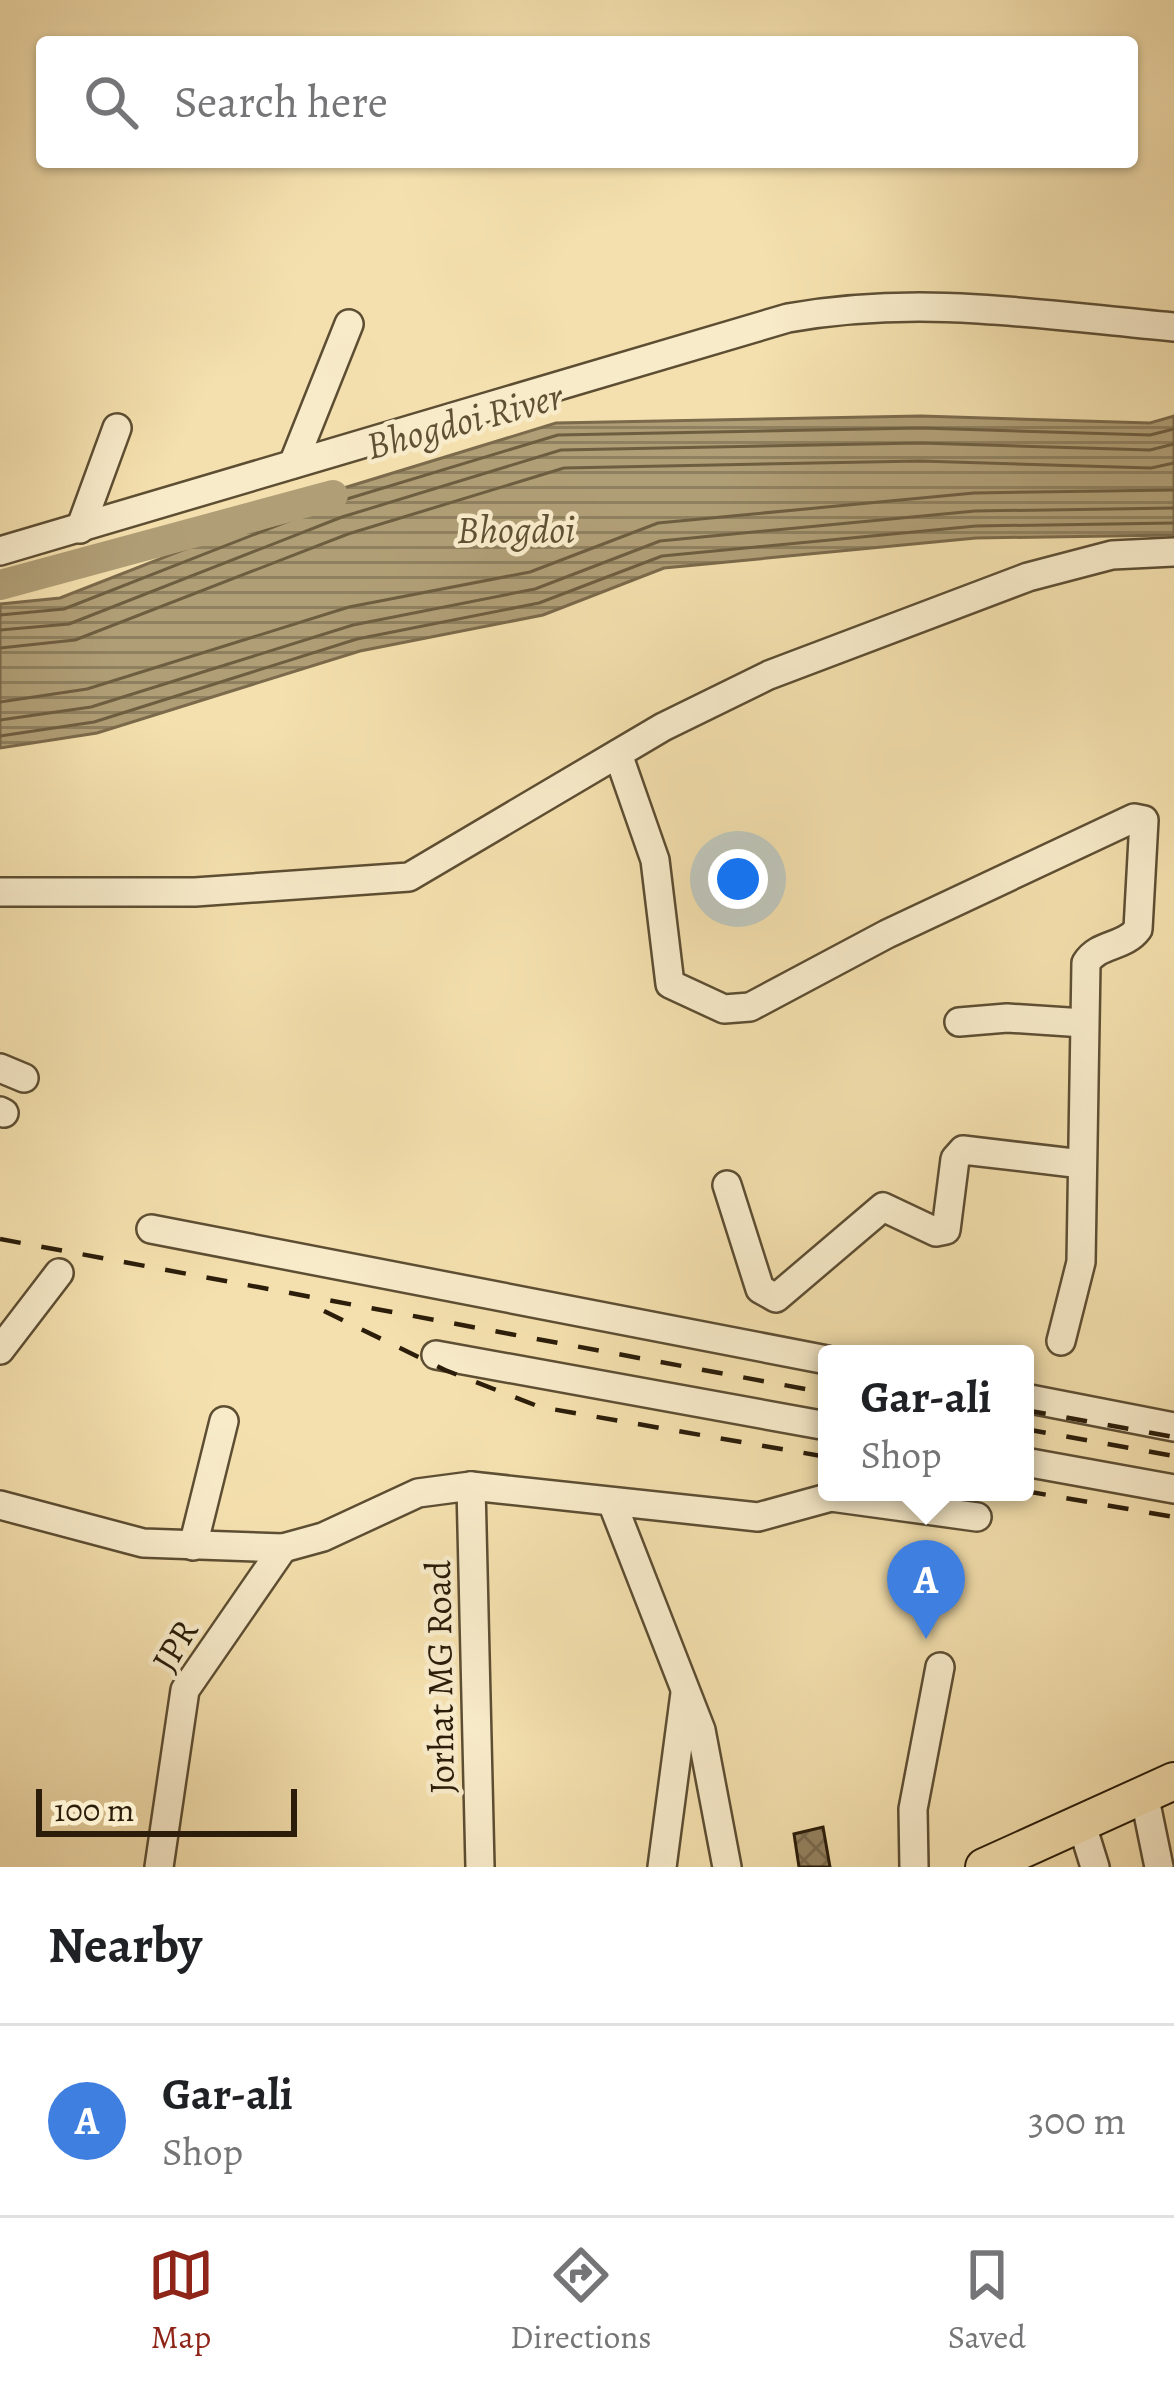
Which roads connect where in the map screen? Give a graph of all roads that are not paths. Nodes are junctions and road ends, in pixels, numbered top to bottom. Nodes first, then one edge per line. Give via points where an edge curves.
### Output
1 (349, 324) dead end
2 (1174, 327) edge
3 (117, 428) dead end
4 (292, 464) junction
5 (80, 529) junction
6 (0, 550) edge
7 (1174, 552) edge
8 (618, 754) junction
9 (0, 892) edge
10 (959, 1022) dead end
11 (1084, 1023) junction
12 (1082, 1164) junction
13 (727, 1185) dead end
14 (151, 1229) dead end
15 (59, 1273) dead end
16 (1060, 1341) dead end
17 (0, 1350) edge
18 (436, 1355) dead end
19 (818, 1358) edge
20 (1034, 1400) edge
21 (224, 1421) dead end
22 (818, 1424) edge
23 (1174, 1427) edge
24 (1034, 1464) edge
25 (470, 1486) junction
26 (1174, 1490) edge
27 (818, 1501) edge
28 (860, 1501) edge
29 (614, 1504) junction
30 (0, 1505) edge
31 (977, 1517) dead end
32 (193, 1546) junction
33 (283, 1548) junction
34 (940, 1667) dead end
35 (686, 1690) junction
36 (1159, 1787) edge
37 (1081, 1822) junction
38 (1035, 1855) edge
39 (159, 1867) edge
40 (480, 1867) edge
41 (662, 1867) edge
42 (727, 1867) edge
43 (914, 1867) edge
44 (984, 1867) edge
45 (1095, 1867) edge
46 (1160, 1867) edge

1 - 4 street
2 - 4 street via 1012,307 841,308 639,358
3 - 5 street
4 - 5 street
5 - 6 street
7 - 8 street via 1112,555 1028,577 769,674
8 - 9 street via 410,877 195,892
8 - 11 street via 655,860 670,984 733,1011 968,894 1144,820 1138,929 1089,956
10 - 11 street
11 - 12 street
12 - 13 street via 962,1150 946,1230 883,1208 776,1298 760,1289
12 - 16 street via 1081,1262
14 - 19 street
15 - 17 street
18 - 22 street
20 - 23 street
21 - 32 street
24 - 26 street
25 - 29 street
25 - 33 street via 418,1493
25 - 40 street, Jorhat MG Road
27 - 29 street via 769,1516
28 - 31 street
29 - 35 street
30 - 32 street via 128,1540
32 - 33 street
33 - 39 street, JPR via 185,1690
34 - 43 street via 913,1809
35 - 41 street
35 - 42 street
36 - 37 highway
36 - 46 street
37 - 38 highway
37 - 45 street
38 - 44 highway

